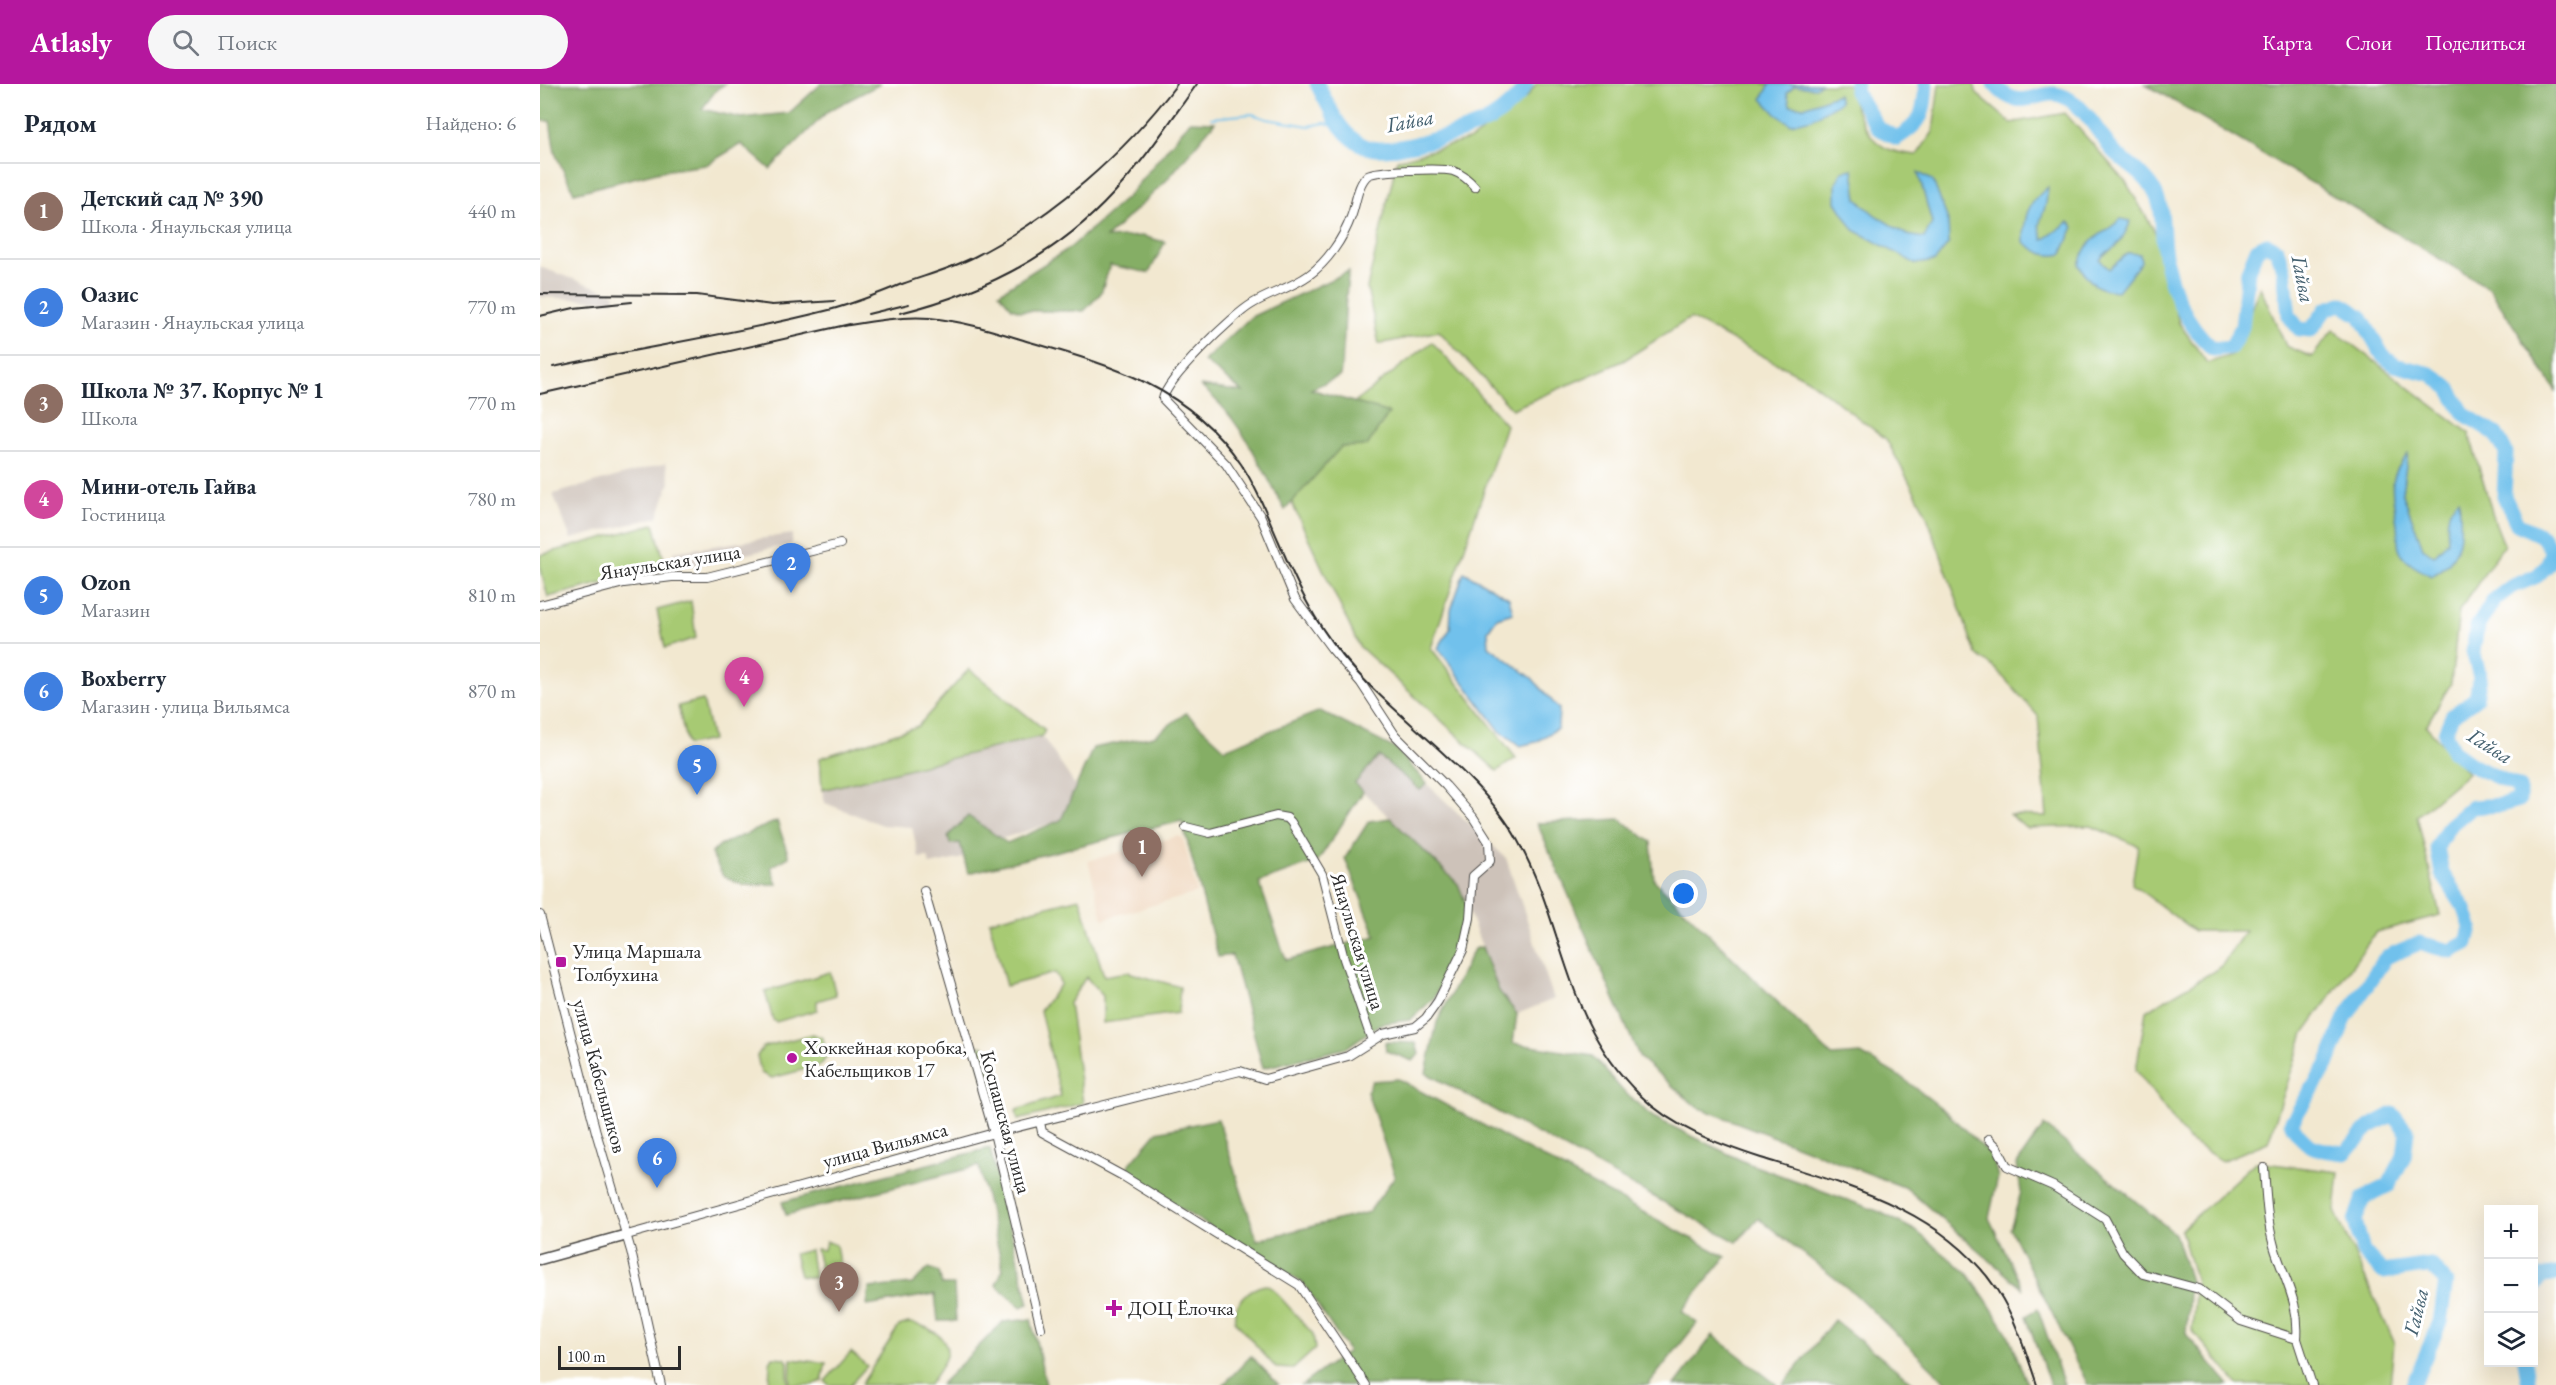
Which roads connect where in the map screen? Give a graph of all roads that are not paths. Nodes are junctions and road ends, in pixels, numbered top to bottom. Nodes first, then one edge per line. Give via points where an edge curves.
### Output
1 (1475, 187) dead end
2 (840, 544) dead end
3 (540, 604) edge
4 (1186, 827) dead end
5 (924, 891) dead end
6 (540, 915) edge
7 (1372, 1041) junction
8 (1040, 1122) junction
9 (994, 1133) junction
10 (1989, 1139) dead end
11 (2265, 1168) dead end
12 (627, 1235) junction
13 (540, 1258) edge
14 (1041, 1328) dead end
15 (2297, 1339) junction
16 (661, 1385) edge
17 (1366, 1385) edge
18 (2312, 1385) edge

1 - 7 street via 1466,178 1441,169 1379,171 1369,175 1339,241 1325,259 1310,274 1242,311 1198,352 1163,396 1165,403 1226,464 1253,503 1295,599 1361,683 1395,735 1446,786 1489,842 1490,861 1473,876 1470,918 1462,950 1438,1000 1415,1027 1383,1034
2 - 3 street, Янаульская улица via 707,577 624,583
4 - 7 street, Янаульская улица via 1210,833 1276,816 1291,822 1323,874 1344,959
5 - 9 street, Коспашская улица
6 - 12 street, улица Кабельщиков
7 - 8 street, улица Вильямса via 1348,1056 1265,1079 1240,1071
8 - 9 street, улица Вильямса
8 - 17 street via 1042,1132 1123,1176 1299,1285
9 - 12 street, улица Вильямса
9 - 14 street, Коспашская улица
10 - 15 street via 2007,1166 2053,1186 2105,1219 2123,1253 2143,1274 2199,1289 2241,1321
11 - 15 street via 2274,1246 2294,1302
12 - 13 street, улица Вильямса
12 - 16 street, улица Кабельщиков
15 - 18 street

